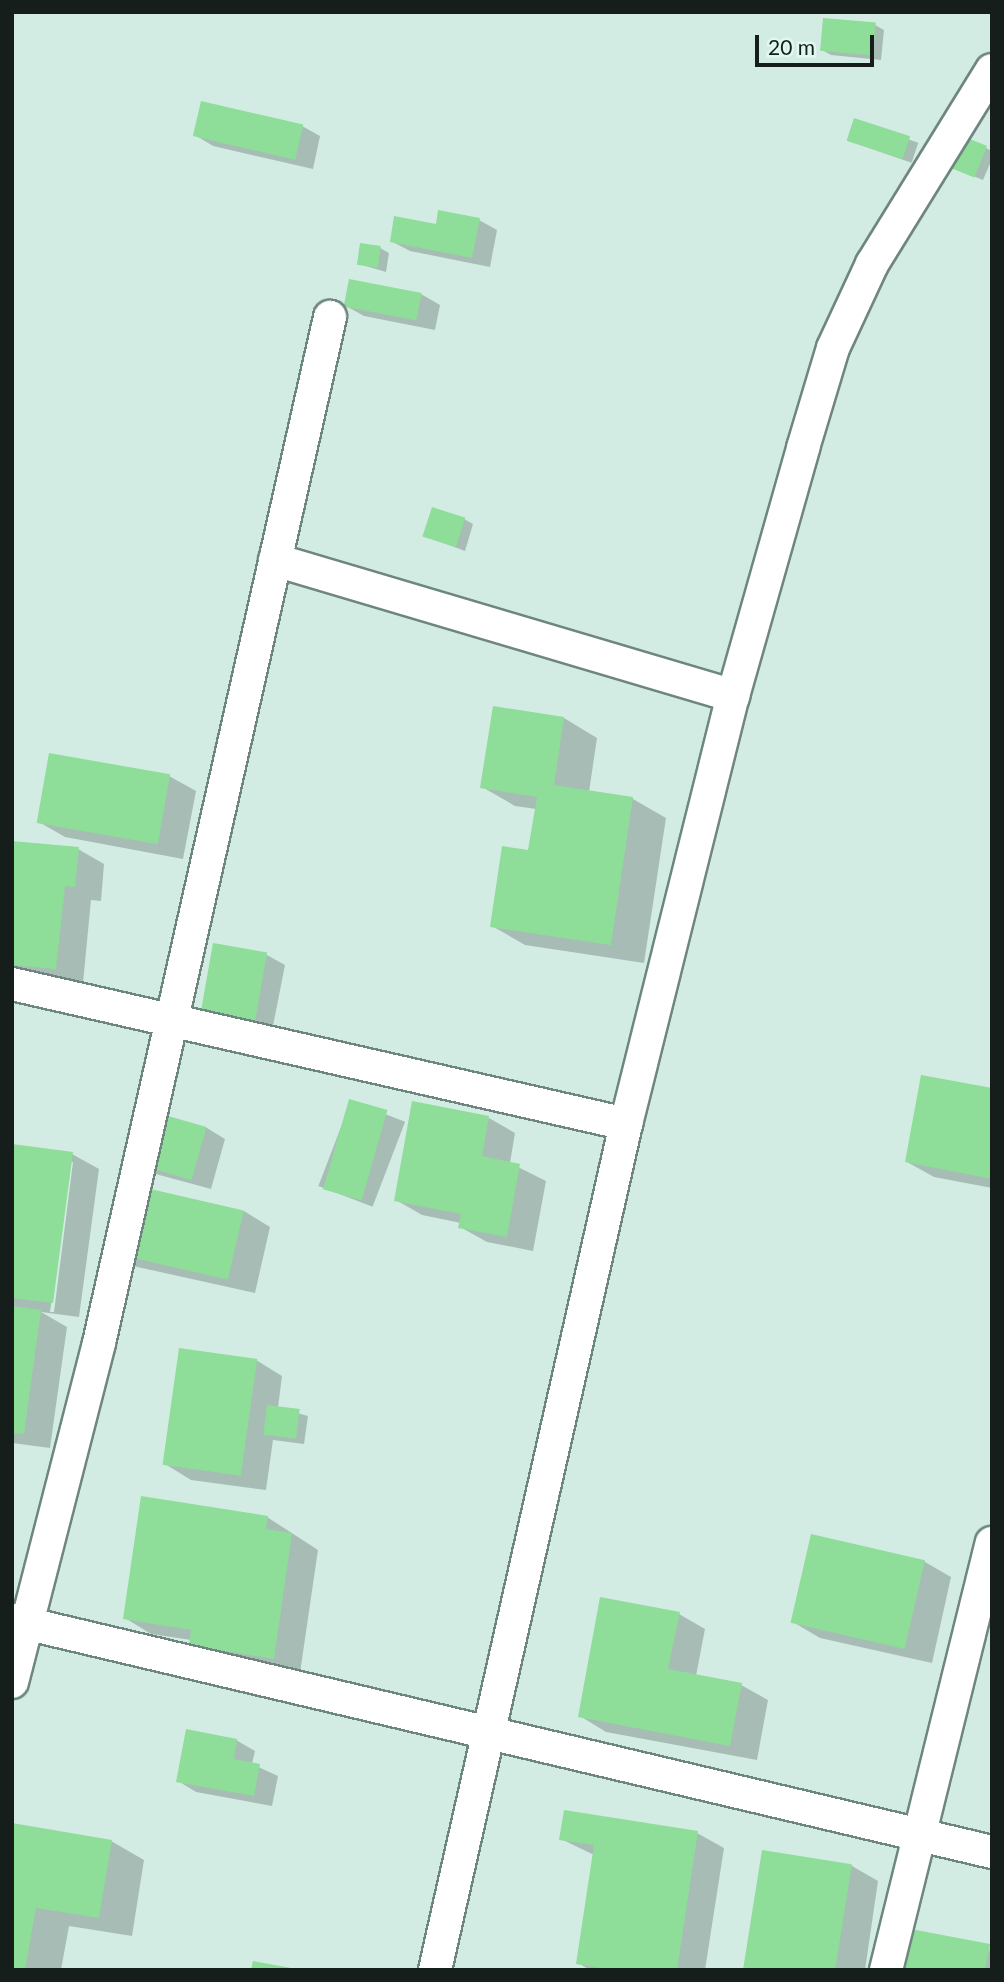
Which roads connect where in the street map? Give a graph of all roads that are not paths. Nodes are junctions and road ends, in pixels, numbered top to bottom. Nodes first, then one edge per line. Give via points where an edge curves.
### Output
1 (992, 69) edge
2 (330, 317) dead end
3 (275, 560) junction
4 (733, 696) junction
5 (12, 984) edge
6 (173, 1018) junction
7 (626, 1124) junction
8 (992, 1543) edge
9 (20, 1622) edge
10 (12, 1682) edge
11 (487, 1734) junction
12 (920, 1835) junction
13 (992, 1852) edge
14 (435, 1970) edge
15 (886, 1970) edge

1 - 4 street via 872,264 833,348
2 - 3 street
3 - 4 street
3 - 6 street
4 - 7 street
5 - 6 street
6 - 7 street
6 - 9 street via 99,1343
7 - 11 street
8 - 12 street
9 - 10 street
9 - 11 street
11 - 12 street
11 - 14 street
12 - 13 street
12 - 15 street

